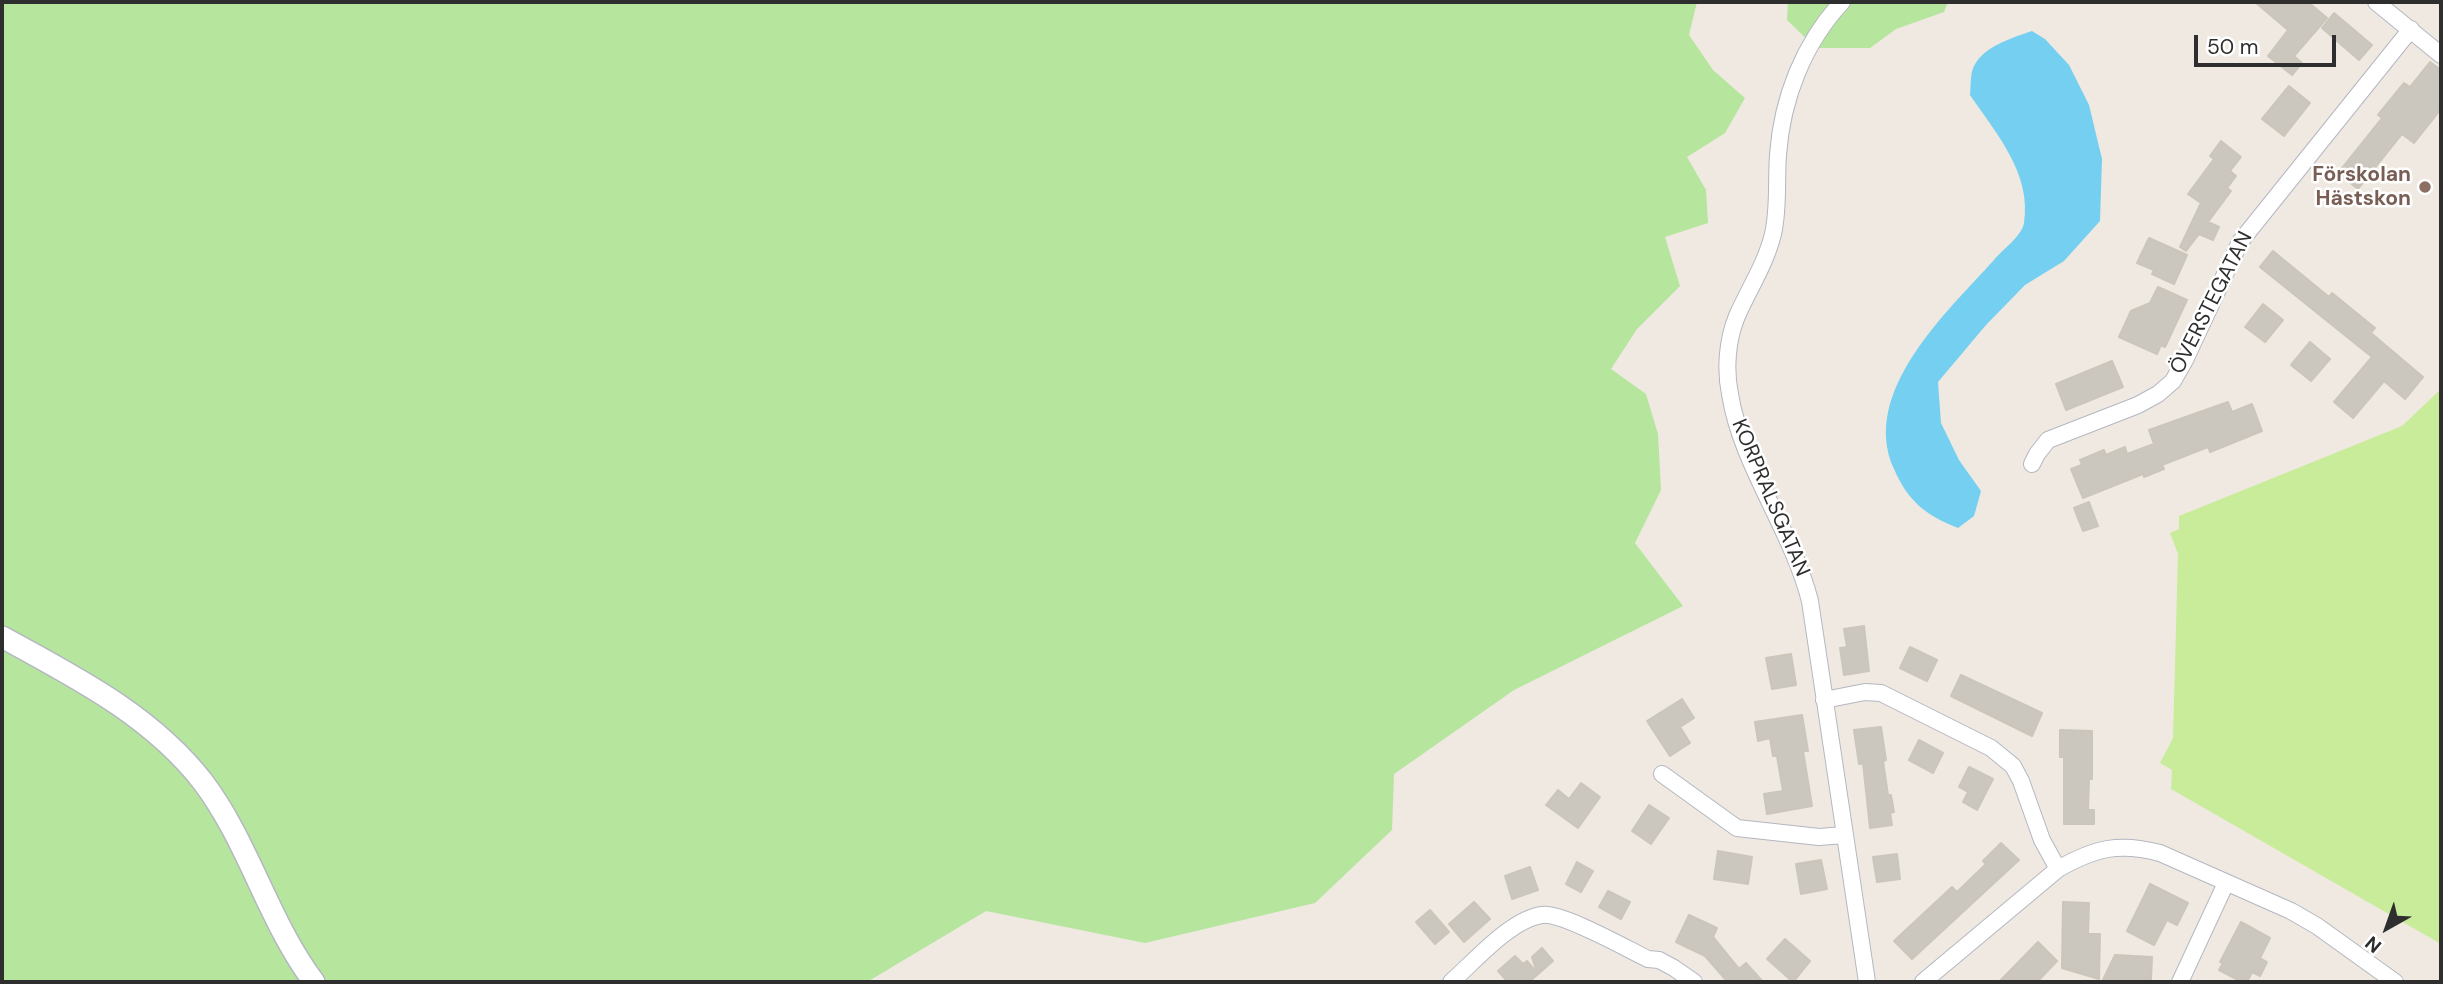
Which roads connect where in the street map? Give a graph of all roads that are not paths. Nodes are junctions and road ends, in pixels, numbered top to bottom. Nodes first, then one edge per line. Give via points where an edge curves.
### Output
1 (1842, 2) edge
2 (2376, 2) edge
3 (2411, 29) junction
4 (2441, 55) edge
5 (2032, 464) dead end
6 (2, 637) edge
7 (1824, 700) junction
8 (1662, 774) dead end
9 (1844, 835) junction
10 (2058, 869) junction
11 (2226, 883) junction
12 (1463, 979) edge
13 (314, 982) edge
14 (1694, 982) edge
15 (1867, 982) edge
16 (1923, 982) edge
17 (2180, 982) edge
18 (2395, 982) edge

1 - 7 street, KORPRALSGATAN via 1809,45 1793,86 1778,153 1773,232 1734,324 1728,378 1736,421 1751,461 1799,563 1810,601
2 - 3 street
3 - 4 street
3 - 5 street, ÖVERSTEGATAN via 2240,242 2173,381 2138,405 2048,440
6 - 13 street via 122,706 158,734 203,782
7 - 9 street, KORPRALSGATAN
7 - 10 street via 1881,692 1991,748 2013,766
8 - 9 street via 1737,828 1819,837
9 - 15 street, KORPRALSGATAN
10 - 11 street via 2100,849 2138,847
10 - 16 street
11 - 17 street
11 - 18 street via 2317,926
12 - 14 street via 1498,938 1544,914 1569,921 1647,959 1659,960

